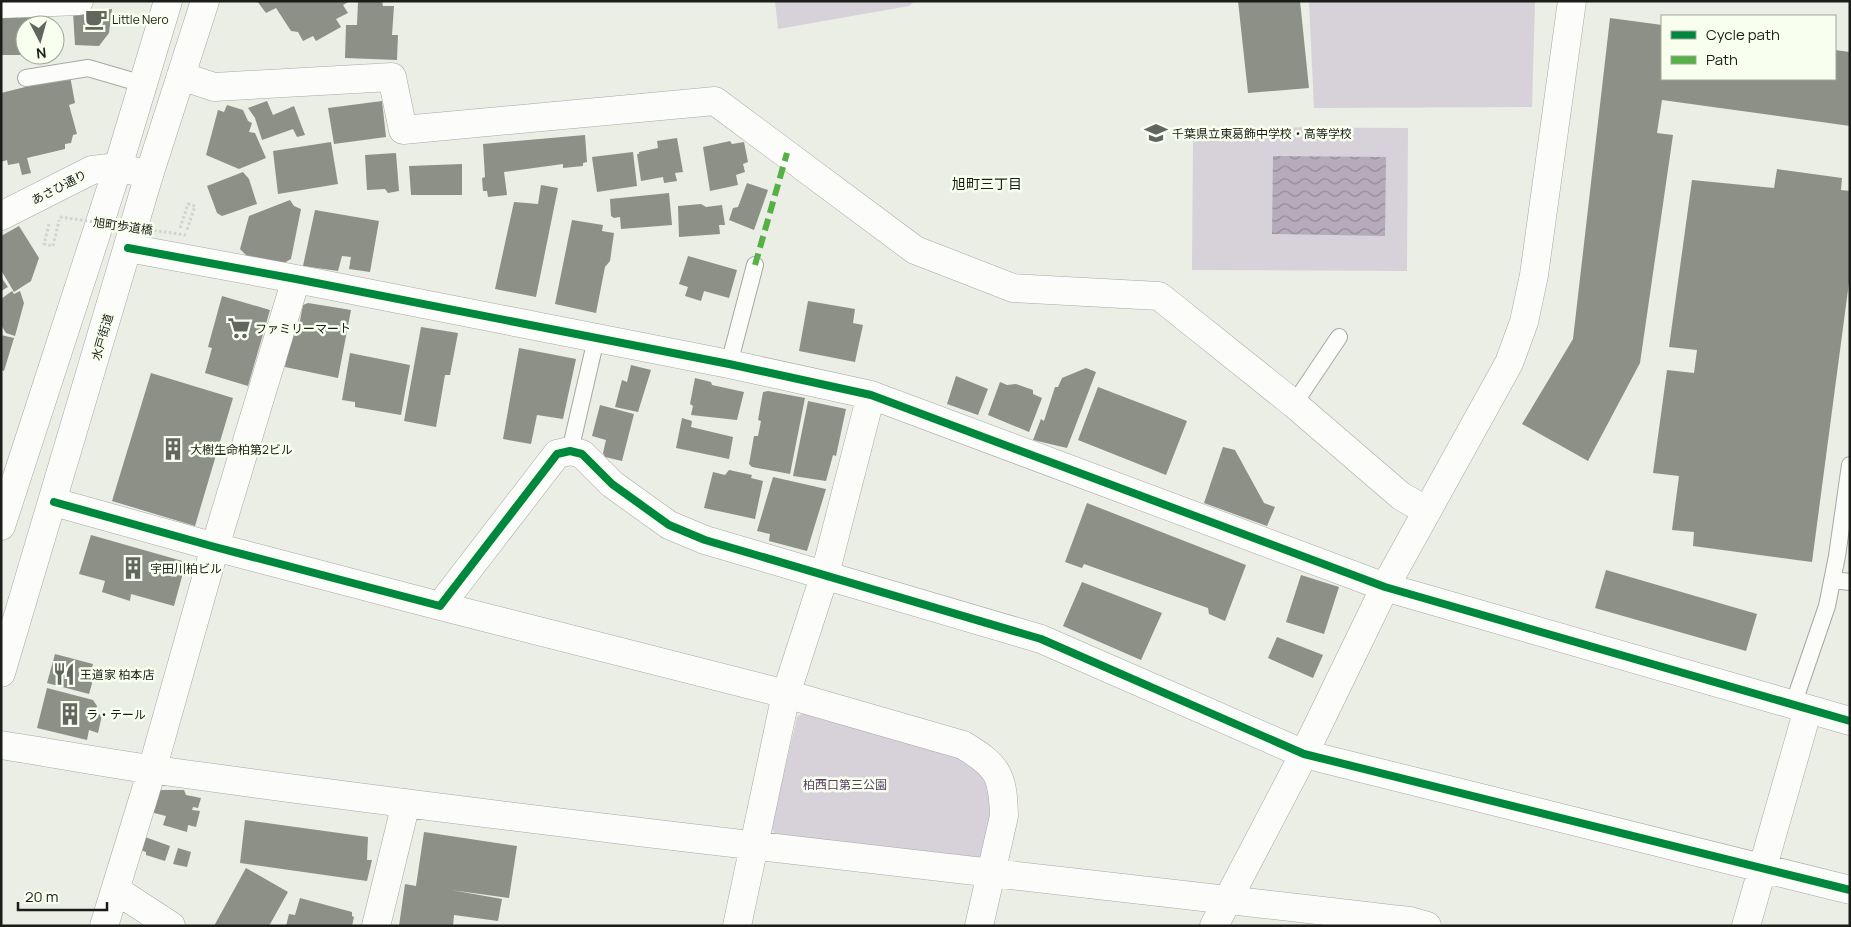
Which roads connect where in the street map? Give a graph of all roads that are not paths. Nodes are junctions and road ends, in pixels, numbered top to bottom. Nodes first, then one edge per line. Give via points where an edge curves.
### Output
1 (79, 1) edge
2 (168, 1) edge
3 (206, 1) edge
4 (1572, 1) edge
5 (1, 4) edge
6 (181, 76) junction
7 (26, 78) dead end
8 (143, 84) junction
9 (118, 167) junction
10 (149, 175) junction
11 (1, 216) edge
12 (128, 248) junction
13 (755, 265) dead end
14 (296, 279) junction
15 (1339, 337) dead end
16 (596, 340) junction
17 (729, 364) junction
18 (871, 395) junction
19 (1294, 404) junction
20 (570, 451) junction
21 (1850, 465) edge
22 (54, 502) junction
23 (1427, 511) junction
24 (1, 526) edge
25 (215, 547) junction
26 (825, 574) junction
27 (1832, 580) junction
28 (1850, 582) edge
29 (1385, 587) junction
30 (440, 606) junction
31 (1, 674) edge
32 (786, 694) junction
33 (1800, 707) junction
34 (1850, 721) edge
35 (1, 746) edge
36 (1304, 754) junction
37 (152, 770) junction
38 (406, 803) junction
39 (756, 845) junction
40 (1764, 868) junction
41 (992, 874) junction
42 (116, 890) junction
43 (1850, 890) edge
44 (1227, 899) junction
45 (104, 926) edge
46 (171, 926) edge
47 (376, 926) edge
48 (737, 926) edge
49 (979, 926) edge
50 (1214, 926) edge
51 (1427, 926) edge
52 (1746, 926) edge

1 - 5 main road
2 - 8 main road
3 - 6 main road, 水戸街道
4 - 23 main road via 1534,275 1524,322 1509,363
6 - 10 main road, 水戸街道
6 - 19 main road via 214,87 392,77 403,130 715,101 915,250 1013,288 1159,296
7 - 8 lane via 88,68
8 - 9 main road
9 - 10 main road, あさひ通り
9 - 11 main road, あさひ通り via 92,170
9 - 24 main road
10 - 12 main road, 水戸街道
12 - 14 main road
12 - 22 main road, 水戸街道
13 - 17 lane
14 - 16 main road
14 - 25 main road
15 - 19 lane
16 - 17 main road
16 - 20 lane
17 - 18 main road
18 - 26 main road
18 - 29 main road
19 - 23 main road via 1401,496
20 - 26 main road via 582,454 612,484 669,525 705,540
20 - 30 main road via 557,454
21 - 27 lane
22 - 25 main road
22 - 31 main road, 水戸街道
23 - 29 main road
25 - 30 main road
25 - 37 main road
26 - 32 main road
26 - 36 main road via 1041,639
27 - 28 lane
27 - 33 lane
29 - 33 main road
29 - 36 main road
30 - 32 main road
32 - 39 main road
32 - 41 main road via 963,745 982,757 999,773 1003,797 1004,816
33 - 34 main road
33 - 40 main road
35 - 37 main road
36 - 40 main road
36 - 44 main road
37 - 38 main road
37 - 42 main road
38 - 39 main road
38 - 47 main road
39 - 41 main road
39 - 48 main road
40 - 43 main road
40 - 52 main road
41 - 44 main road
41 - 49 main road
42 - 45 main road
42 - 46 main road
44 - 50 main road
44 - 51 main road via 1410,921

